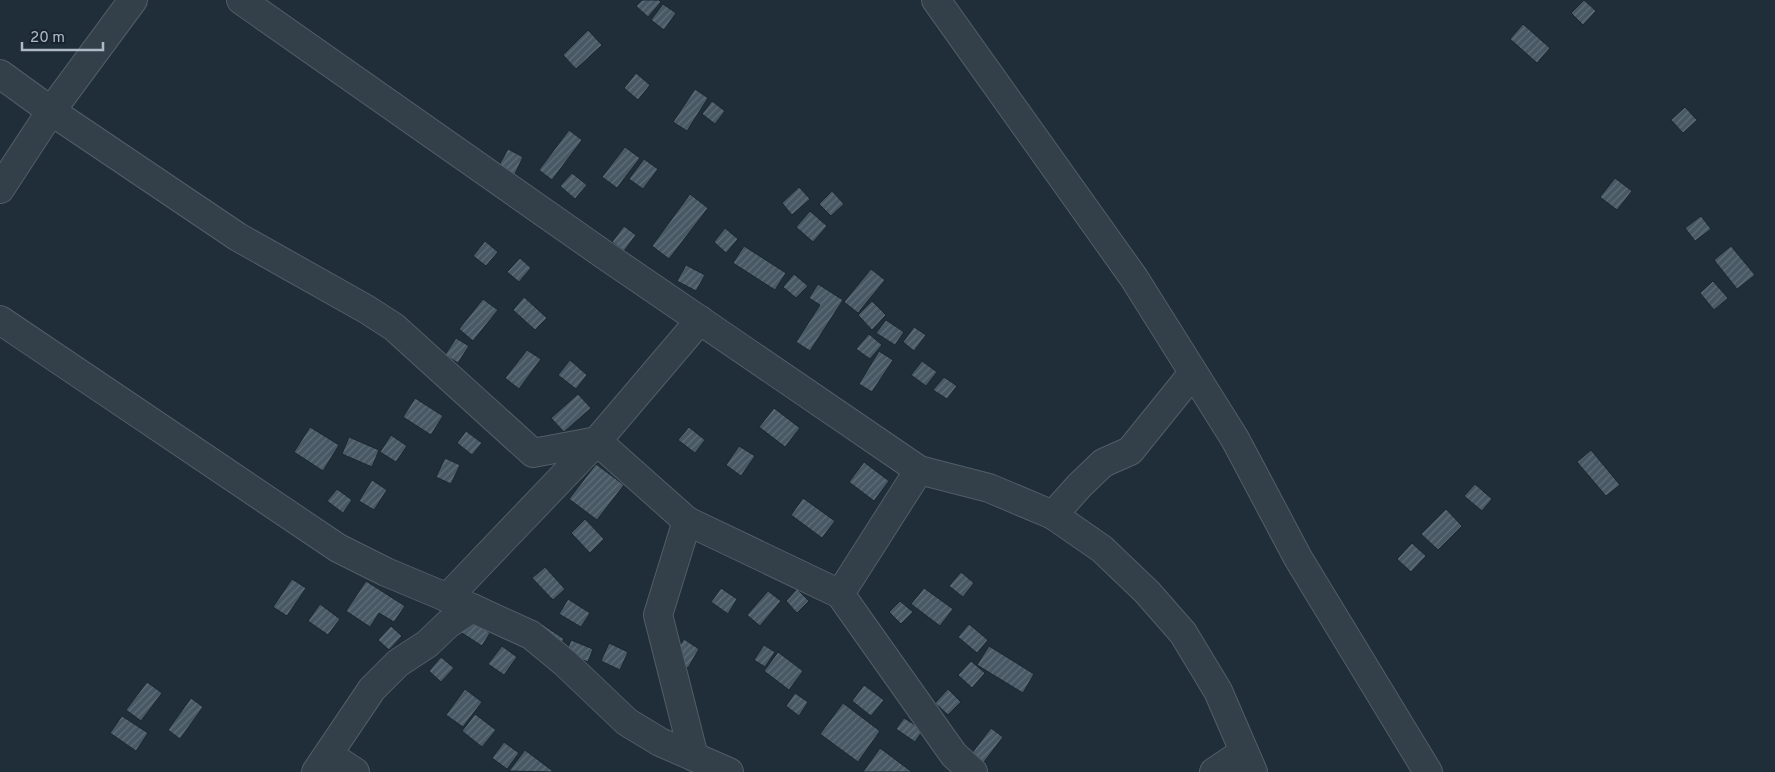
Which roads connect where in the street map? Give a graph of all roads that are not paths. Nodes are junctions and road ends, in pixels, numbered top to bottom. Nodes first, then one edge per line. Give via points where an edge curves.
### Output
1 (133, 0) edge
2 (241, 0) edge
3 (936, 0) edge
4 (0, 74) edge
5 (51, 111) junction
6 (0, 189) edge
7 (0, 320) edge
8 (700, 320) junction
9 (1194, 373) junction
10 (597, 441) junction
11 (919, 470) junction
12 (1053, 516) junction
13 (687, 521) junction
14 (840, 594) junction
15 (447, 598) junction
16 (472, 608) junction
17 (694, 757) junction
18 (1248, 762) edge
19 (323, 763) edge
20 (356, 772) edge
21 (729, 772) edge
22 (973, 772) edge
23 (1214, 772) edge
24 (1428, 772) edge

1 - 5 street
2 - 8 street
3 - 9 street via 1134,278
4 - 5 street
5 - 6 street
5 - 10 street via 238,237 394,327 533,453
7 - 15 street via 338,548
8 - 10 street
8 - 11 street
9 - 12 street via 1130,451 1103,464
9 - 24 street via 1235,439 1298,558
10 - 13 street
10 - 15 street
11 - 12 street via 989,488
11 - 14 street
12 - 18 street via 1102,549 1147,592 1183,633 1218,691
13 - 14 street
13 - 17 street via 658,615
14 - 22 street via 954,755
15 - 16 street
16 - 17 street via 531,635 627,722
16 - 19 street via 398,663 372,688
17 - 21 street
18 - 23 street
19 - 20 street

